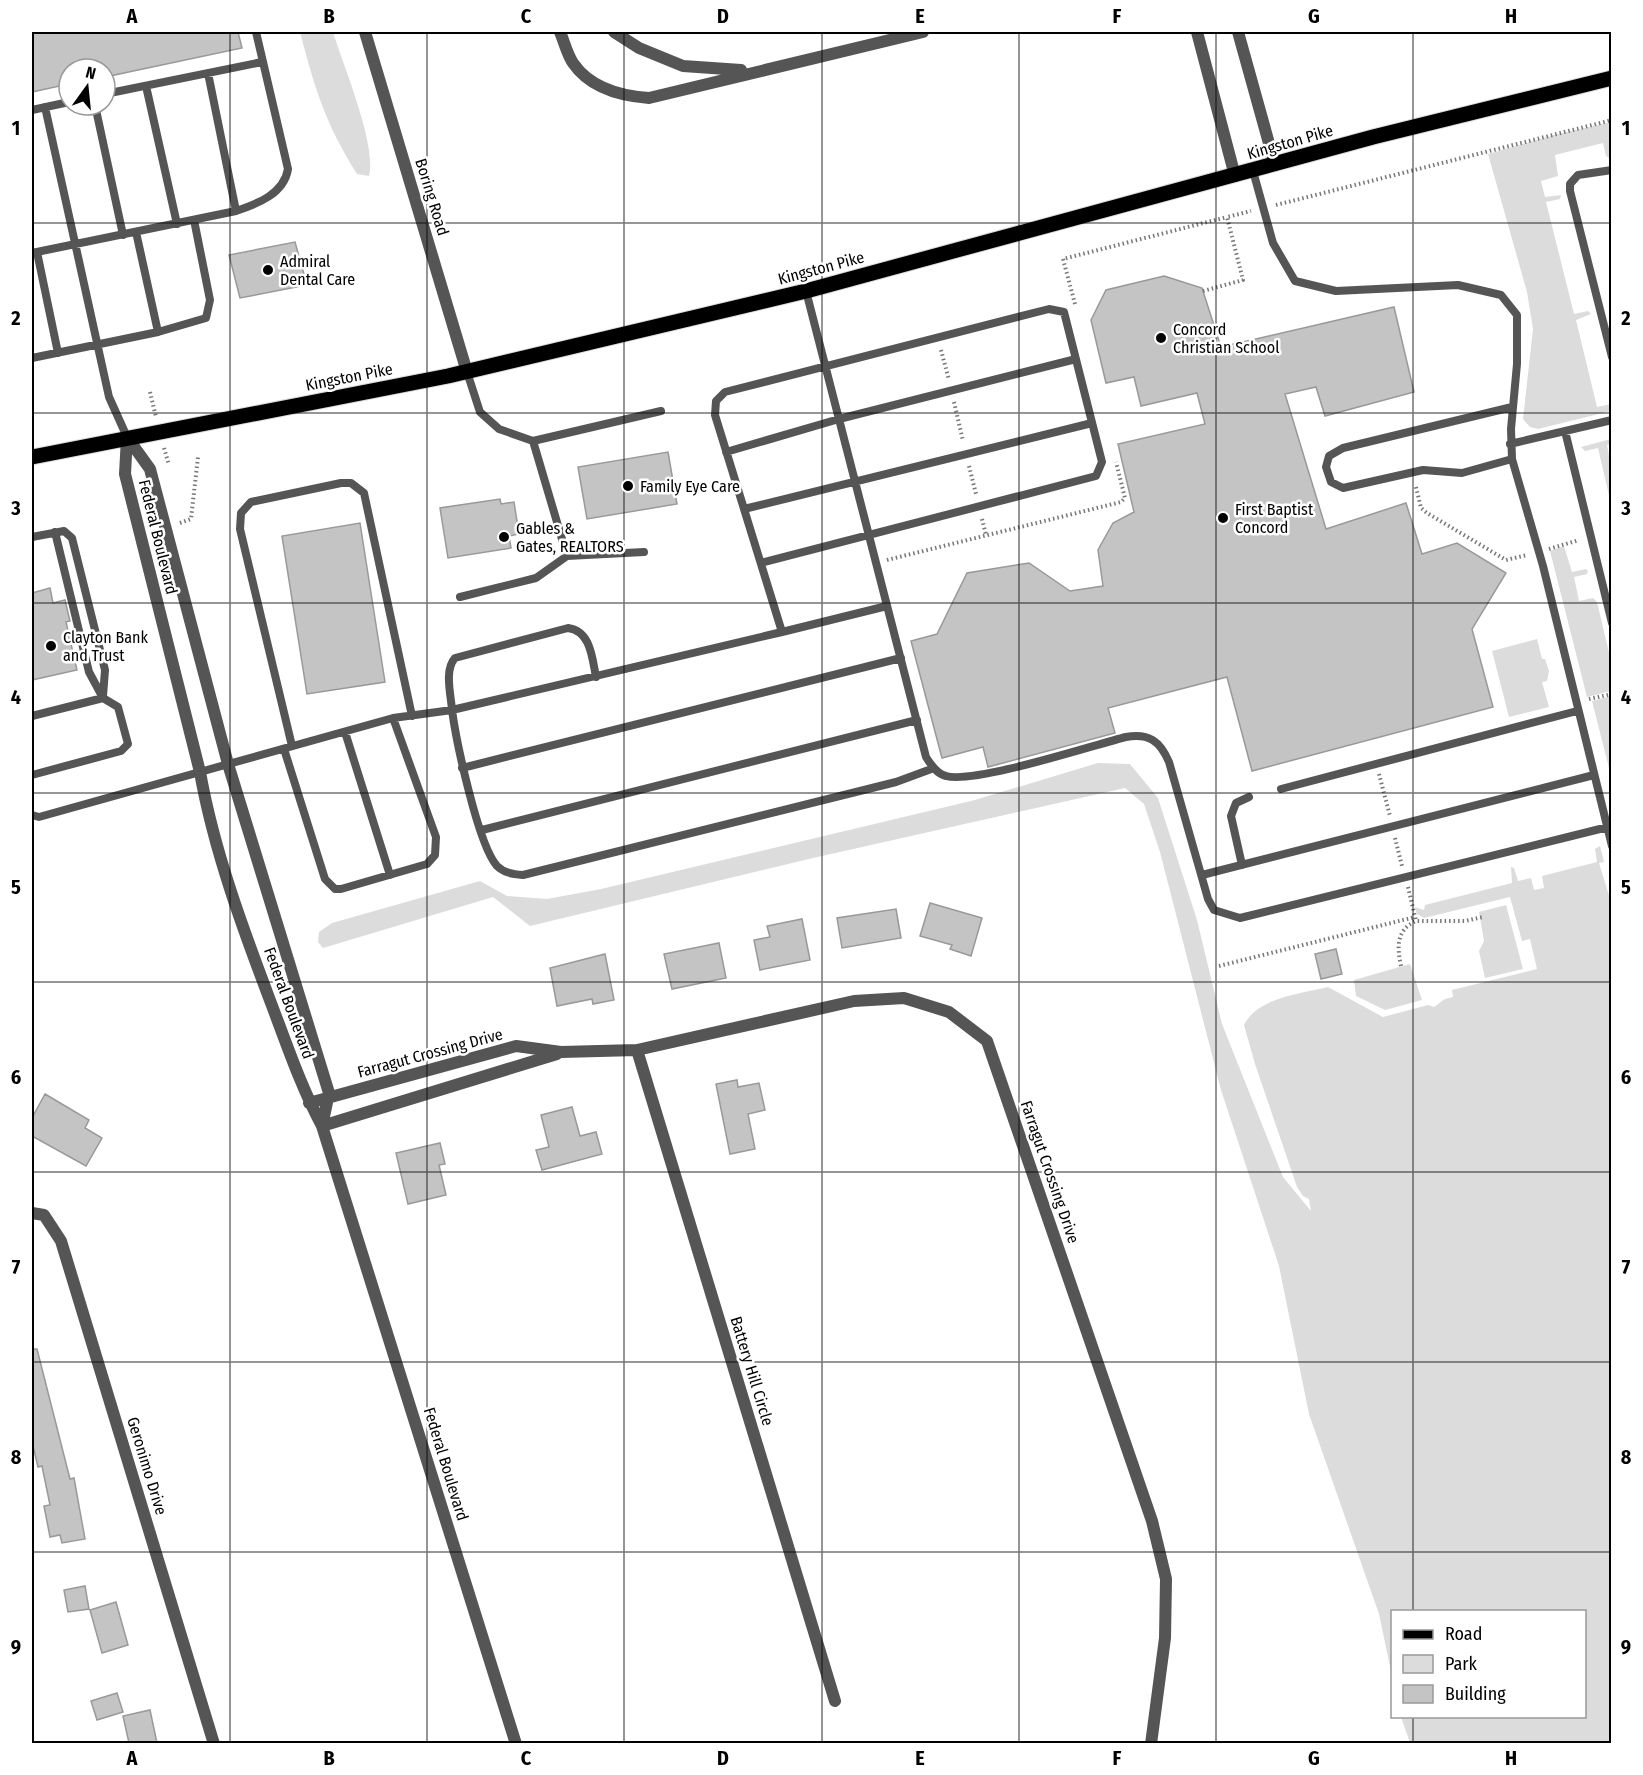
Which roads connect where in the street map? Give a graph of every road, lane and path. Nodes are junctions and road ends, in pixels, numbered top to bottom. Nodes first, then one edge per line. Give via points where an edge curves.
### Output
1 (256, 32) edge
2 (365, 32) edge
3 (560, 32) edge
4 (614, 32) edge
5 (923, 32) edge
6 (1197, 32) edge
7 (1238, 32) edge
8 (262, 62) junction
9 (755, 71) junction
10 (208, 73) junction
11 (1611, 78) edge
12 (146, 86) junction
13 (117, 92) edge
14 (57, 104) edge
15 (45, 107) junction
16 (32, 110) edge
17 (97, 117) edge
18 (1611, 120) edge
19 (1275, 165) junction
20 (1611, 170) edge
21 (1253, 171) junction
22 (1235, 176) junction
23 (1264, 208) junction
24 (236, 211) junction
25 (194, 220) junction
26 (177, 224) junction
27 (136, 232) junction
28 (123, 235) junction
29 (75, 244) junction
30 (34, 253) edge
31 (806, 291) junction
32 (1203, 291) dead end
33 (158, 332) junction
34 (938, 337) junction
35 (97, 345) junction
36 (58, 353) junction
37 (1611, 357) edge
38 (32, 358) edge
39 (1076, 359) junction
40 (826, 366) junction
41 (467, 372) junction
42 (951, 390) junction
43 (1512, 407) junction
44 (661, 411) dead end
45 (839, 419) junction
46 (1611, 420) edge
47 (1092, 423) junction
48 (1565, 431) junction
49 (128, 437) junction
50 (533, 441) junction
51 (1510, 444) junction
52 (726, 452) junction
53 (966, 453) junction
54 (32, 457) edge
55 (198, 457) dead end
56 (1512, 459) junction
57 (855, 480) junction
58 (1416, 487) dead end
59 (980, 507) junction
60 (744, 509) junction
61 (178, 524) dead end
62 (59, 532) junction
63 (986, 535) dead end
64 (869, 536) junction
65 (32, 537) edge
66 (1590, 537) junction
67 (1539, 551) junction
68 (644, 552) dead end
69 (567, 556) junction
70 (761, 563) junction
71 (460, 597) dead end
72 (887, 606) junction
73 (1611, 623) edge
74 (782, 632) junction
75 (901, 658) junction
76 (596, 677) junction
77 (1611, 694) edge
78 (103, 698) junction
79 (1590, 699) dead end
80 (452, 710) junction
81 (1577, 711) junction
82 (32, 716) edge
83 (412, 716) junction
84 (393, 718) junction
85 (917, 720) junction
86 (345, 732) junction
87 (288, 748) junction
88 (228, 764) junction
89 (462, 768) junction
90 (934, 768) junction
91 (200, 772) junction
92 (32, 775) edge
93 (1594, 775) junction
94 (1281, 789) dead end
95 (1249, 797) dead end
96 (32, 815) edge
97 (1609, 827) edge
98 (482, 830) junction
99 (1611, 846) edge
100 (1242, 865) junction
101 (1202, 874) junction
102 (390, 875) junction
103 (1415, 917) dead end
104 (1482, 917) dead end
105 (1219, 966) dead end
106 (1401, 966) dead end
107 (637, 1050) junction
108 (561, 1052) junction
109 (405, 1077) junction
110 (328, 1098) junction
111 (412, 1098) junction
112 (309, 1103) junction
113 (322, 1126) junction
114 (32, 1213) edge
115 (835, 1701) dead end
116 (214, 1743) edge
117 (516, 1743) edge
118 (1151, 1743) edge

1 - 8 lane
2 - 41 street, Boring Road
3 - 9 street via 573,63 589,79 606,90 627,96 649,98
4 - 9 street via 639,48 683,66
5 - 9 street
6 - 22 street
7 - 19 street
8 - 10 lane
8 - 24 lane via 288,170 286,179 268,198
10 - 12 lane
10 - 24 lane
11 - 19 main road, Kingston Pike
12 - 13 lane
12 - 26 lane
14 - 15 lane
15 - 16 lane
15 - 29 lane
17 - 28 lane
18 - 23 path
19 - 21 main road, Kingston Pike
20 - 37 lane via 1578,175 1570,184 1570,191
21 - 22 main road, Kingston Pike
21 - 23 lane
22 - 31 main road, Kingston Pike
23 - 32 path via 1227,217 1243,279
23 - 43 lane via 1273,243 1296,281 1336,291 1458,285 1501,295 1517,315
24 - 25 lane
25 - 26 lane
25 - 33 lane via 210,300 206,318
26 - 27 lane
27 - 28 lane
27 - 33 lane
28 - 29 lane
29 - 30 lane
29 - 35 lane
30 - 36 lane
31 - 40 lane
31 - 41 main road, Kingston Pike
33 - 35 lane
34 - 39 lane via 1054,309 1064,312
34 - 40 lane
34 - 42 path
35 - 36 lane
35 - 49 lane via 109,397
36 - 38 lane
39 - 42 lane
39 - 47 lane
40 - 45 lane
40 - 52 lane via 720,396 715,415
41 - 49 main road, Kingston Pike
41 - 50 lane via 480,412 499,429
42 - 45 lane
42 - 53 path
43 - 51 lane
43 - 56 lane via 1343,448 1329,456 1326,468 1331,483 1343,488 1423,470 1462,473
44 - 50 lane
45 - 52 lane
45 - 57 lane
46 - 48 lane
47 - 53 lane
47 - 59 lane via 1102,462 1096,476
48 - 51 lane
48 - 66 lane
49 - 54 main road, Kingston Pike
49 - 88 street, Federal Boulevard via 150,469
49 - 91 street, Federal Boulevard via 125,474
50 - 69 lane
51 - 56 lane
52 - 60 lane
53 - 57 lane
53 - 59 path
55 - 61 path via 191,519
56 - 67 lane
57 - 60 lane
57 - 64 lane
58 - 67 path via 1427,513 1506,560
59 - 63 path
59 - 64 lane
60 - 70 lane
62 - 65 lane
62 - 78 lane via 89,672
62 - 78 lane via 72,538 105,670
64 - 70 lane
64 - 72 lane
66 - 67 path
66 - 73 lane
67 - 81 lane
68 - 69 lane
69 - 71 lane via 536,578
70 - 74 lane
72 - 74 lane
72 - 75 lane
74 - 76 lane
75 - 85 lane
75 - 89 lane
76 - 80 lane
76 - 80 lane via 585,637 568,628 455,658 449,677
77 - 79 path
78 - 82 lane
78 - 92 lane via 118,706 127,738 125,748
80 - 83 lane
80 - 89 lane
81 - 93 lane
81 - 94 lane
83 - 84 lane
83 - 87 lane via 364,493 351,483 341,483 251,502 241,513 240,529
84 - 86 lane
84 - 102 lane via 437,847 433,861
85 - 90 lane via 926,757
85 - 98 lane
86 - 87 lane
86 - 102 lane
87 - 88 lane
87 - 102 lane via 329,885 341,889
88 - 91 lane
88 - 110 street, Federal Boulevard
89 - 98 lane
90 - 98 lane via 896,782 523,875 498,867
90 - 101 lane via 944,776 975,777 1126,737 1151,738 1169,762
91 - 96 lane via 39,817
91 - 112 street, Federal Boulevard via 206,804 251,948
93 - 97 lane
93 - 100 lane
95 - 100 lane via 1236,803 1231,816
97 - 99 lane
97 - 101 lane via 1240,918 1214,910
100 - 101 lane
103 - 105 path
104 - 106 path via 1416,921 1409,925 1399,940
107 - 108 street, Farragut Crossing Drive
107 - 115 street, Battery Hill Circle
107 - 118 street, Farragut Crossing Drive via 854,1001 904,998 949,1011 987,1041 1152,1521 1166,1579 1165,1638
108 - 109 street, Farragut Crossing Drive via 516,1046
108 - 111 street, Farragut Crossing Drive
109 - 110 street, Farragut Crossing Drive
109 - 111 street
110 - 112 street, Farragut Crossing Drive
110 - 113 street, Federal Boulevard
111 - 113 street, Farragut Crossing Drive
112 - 113 street, Federal Boulevard
113 - 117 street, Federal Boulevard
114 - 116 street, Geronimo Drive via 44,1215 61,1241

